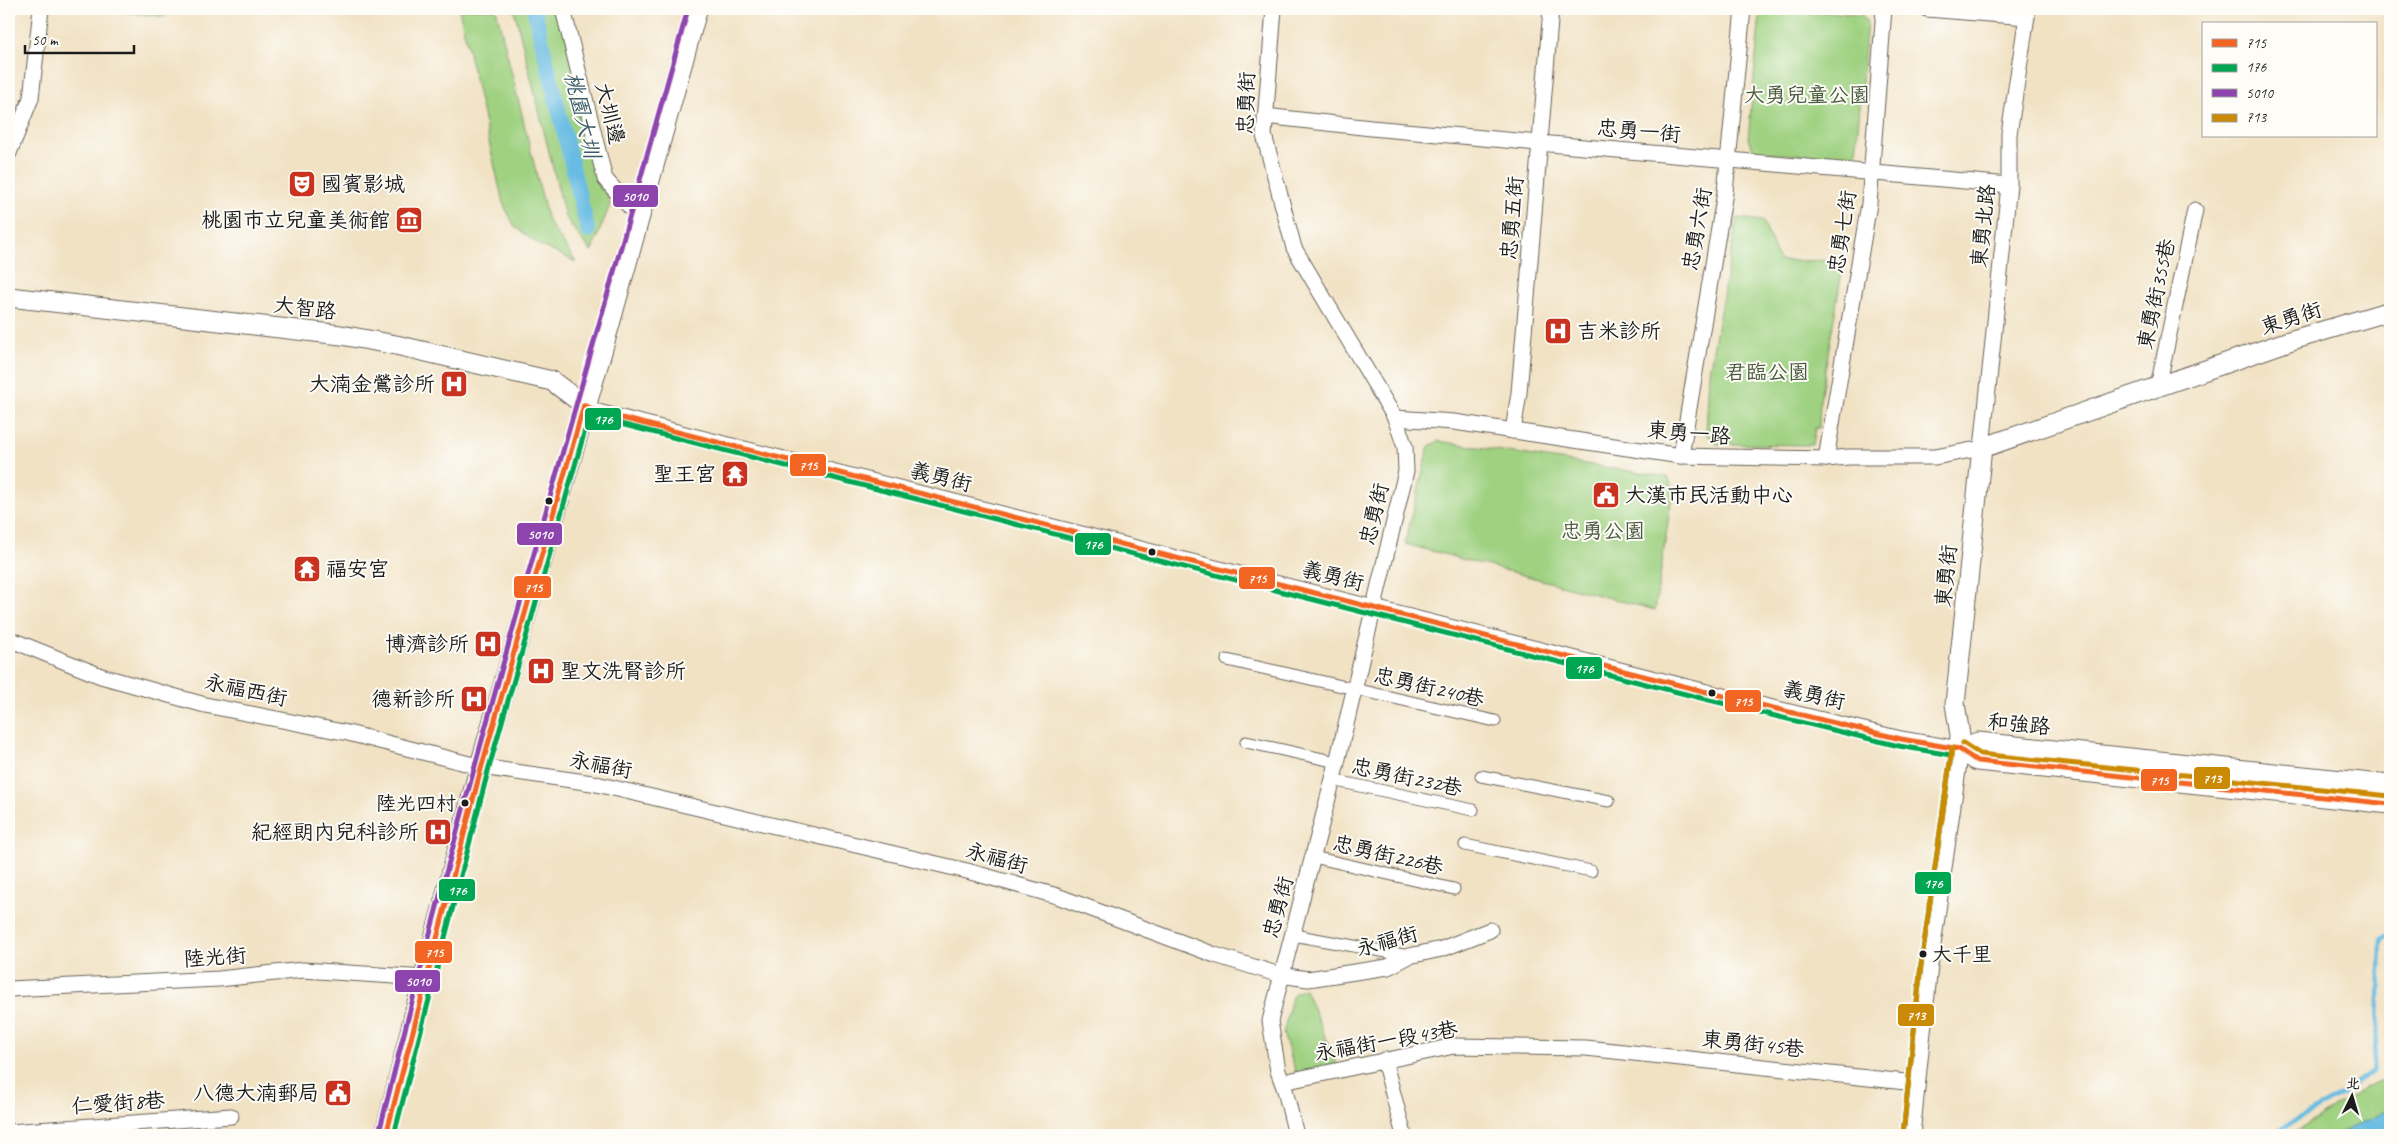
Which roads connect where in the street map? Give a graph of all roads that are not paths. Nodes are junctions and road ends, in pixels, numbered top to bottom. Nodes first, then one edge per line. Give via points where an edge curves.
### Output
1 (41, 9) edge
2 (563, 9) edge
3 (696, 9) edge
4 (1274, 9) edge
5 (1551, 9) edge
6 (1743, 9) edge
7 (1884, 9) edge
8 (1927, 9) edge
9 (2027, 13) edge
10 (1265, 116) junction
11 (1539, 143) junction
12 (9, 153) edge
13 (1729, 161) junction
14 (1871, 173) junction
15 (2009, 185) junction
16 (2195, 210) dead end
17 (638, 216) junction
18 (9, 297) edge
19 (2390, 311) edge
20 (2158, 387) junction
21 (584, 404) junction
22 (1395, 418) junction
23 (1513, 431) junction
24 (1982, 448) junction
25 (1681, 456) junction
26 (1826, 459) junction
27 (1373, 608) junction
28 (9, 639) edge
29 (1227, 660) dead end
30 (1354, 688) junction
31 (1494, 722) dead end
32 (1246, 742) dead end
33 (1959, 749) junction
34 (1337, 762) junction
35 (481, 767) junction
36 (1481, 776) dead end
37 (1332, 780) junction
38 (2390, 785) edge
39 (1609, 800) dead end
40 (2390, 804) edge
41 (1473, 810) dead end
42 (1465, 845) dead end
43 (1313, 857) junction
44 (1591, 871) dead end
45 (1454, 889) dead end
46 (1490, 930) dead end
47 (1293, 935) junction
48 (1409, 956) junction
49 (1280, 975) junction
50 (425, 978) junction
51 (9, 988) edge
52 (1586, 1048) joint
53 (1384, 1060) junction
54 (1283, 1082) junction
55 (1915, 1083) junction
56 (231, 1116) dead end
57 (9, 1132) edge
58 (386, 1135) edge
59 (1296, 1135) edge
60 (1404, 1135) edge
61 (1910, 1135) edge

1 - 12 street via 31,98
2 - 17 street, 大圳邊 via 605,179
3 - 17 main road
4 - 10 street, 忠勇街
5 - 11 street, 忠勇五街
6 - 13 street, 忠勇六街
7 - 14 street, 忠勇七街
8 - 9 street
9 - 15 street, 東勇北路 via 2010,134
10 - 11 street, 忠勇一街
10 - 22 street, 忠勇街 via 1264,135 1294,248
11 - 13 street, 忠勇一街
11 - 23 street, 忠勇五街 via 1519,393
13 - 14 street, 忠勇一街
13 - 25 street, 忠勇六街
14 - 15 street, 忠勇一街
14 - 26 street, 忠勇七街 via 1869,204
15 - 24 street, 東勇北路
16 - 20 street, 東勇街355巷
17 - 21 main road
18 - 21 street, 大智路 via 368,340 552,381
19 - 20 street, 東勇街 via 2289,341
20 - 24 street, 東勇街
21 - 27 street, 義勇街 via 598,412
21 - 35 main road
22 - 23 street, 東勇一路
22 - 27 street, 忠勇街 via 1405,447 1406,471
23 - 25 street, 東勇一路
24 - 26 street, 東勇一路 via 1935,457
24 - 33 street, 東勇街 via 1955,704
25 - 26 street, 東勇一路
27 - 30 street, 忠勇街
27 - 33 street, 義勇街 via 1901,739
28 - 35 street, 永福西街 via 101,676 206,705 348,733
29 - 30 street, 忠勇街240巷
30 - 31 street, 忠勇街240巷
30 - 34 street, 忠勇街
32 - 34 street
33 - 38 street, 和強路 via 1978,742
33 - 40 street, 和強路 via 1977,760
33 - 55 street, 東勇街 via 1939,881
34 - 37 street, 忠勇街
35 - 49 street, 永福街 via 592,783 966,871 1057,896 1215,955
35 - 50 main road
36 - 39 street
37 - 41 street, 忠勇街232巷
37 - 43 street, 忠勇街
42 - 44 street
43 - 45 street, 忠勇街226巷
43 - 47 street, 忠勇街
46 - 48 street, 永福街 via 1442,949
47 - 48 street
47 - 49 street, 忠勇街
48 - 49 street, 永福街 via 1388,967 1308,979
49 - 54 street, 忠勇街 via 1270,1021 1278,1071
50 - 51 street, 陸光街 via 303,970 219,979
50 - 58 main road
52 - 53 street, 永福街一段43巷 via 1454,1046
52 - 55 street, 東勇街45巷
53 - 54 street, 永福街一段43巷
53 - 60 street
54 - 59 street, 忠勇街
55 - 61 street, 東勇街
56 - 57 street, 仁愛街8巷

